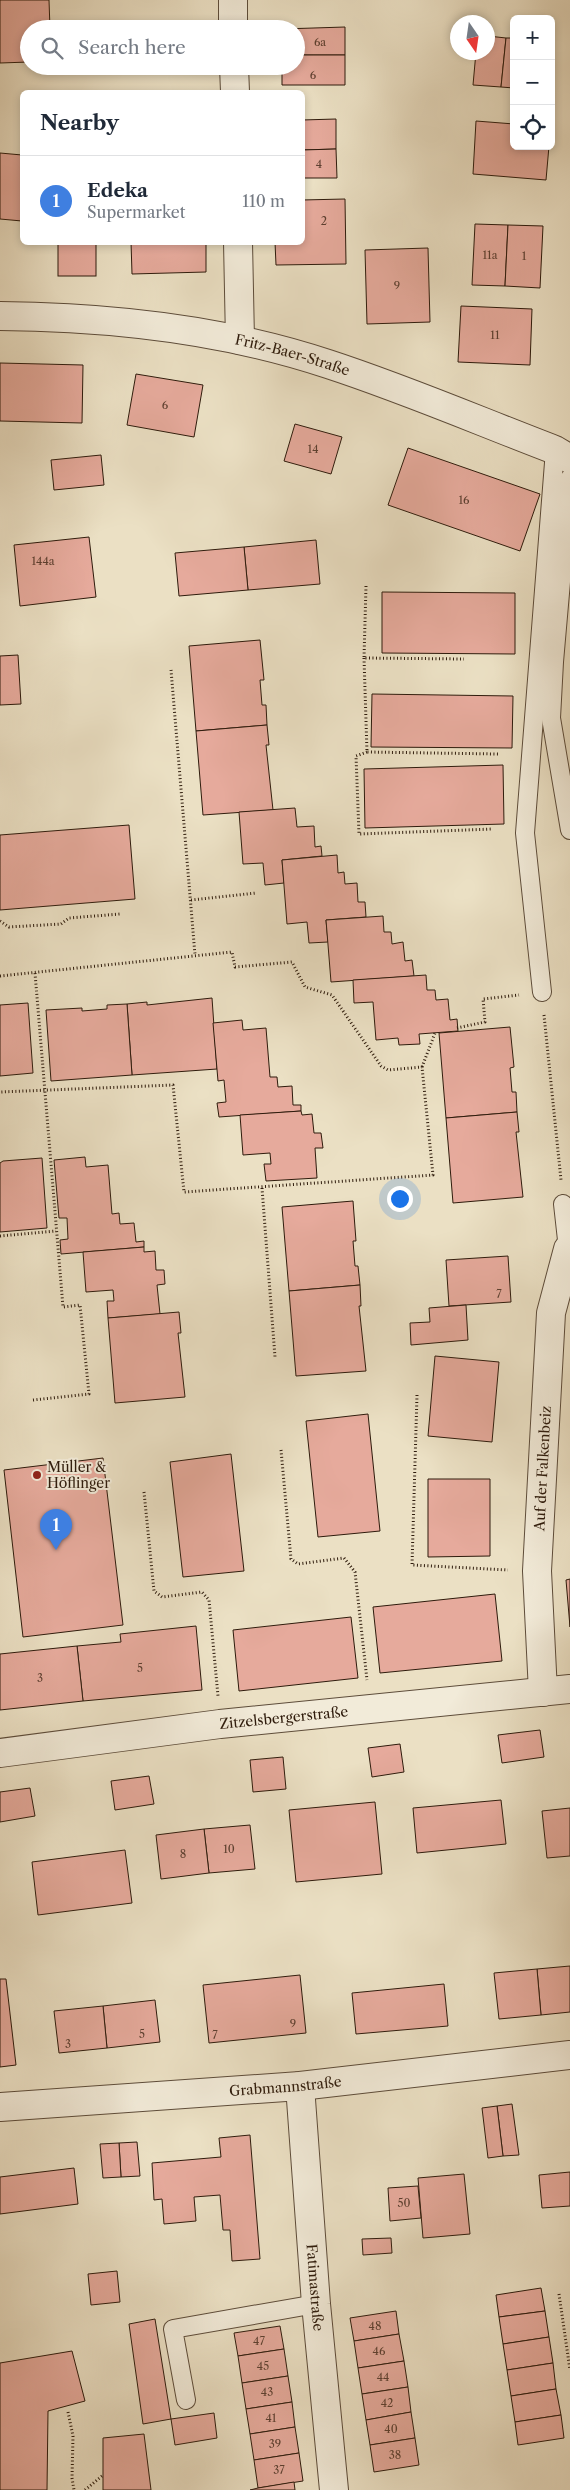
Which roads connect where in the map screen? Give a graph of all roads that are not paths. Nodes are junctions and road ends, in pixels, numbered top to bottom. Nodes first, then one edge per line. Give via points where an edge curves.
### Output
1 (233, 0) edge
2 (233, 20) edge
3 (234, 75) edge
4 (235, 90) edge
5 (238, 245) edge
6 (0, 316) edge
7 (240, 340) junction
8 (562, 454) edge
9 (570, 478) edge
10 (570, 830) edge
11 (542, 992) road end
12 (563, 1204) road end
13 (569, 1248) edge
14 (570, 1689) edge
15 (543, 1692) junction
16 (0, 1753) edge
17 (570, 2055) edge
18 (300, 2086) junction
19 (0, 2107) edge
20 (316, 2304) junction
21 (186, 2400) dead end
22 (334, 2490) edge

1 - 2 street
3 - 4 street
5 - 7 street
6 - 7 street, Fritz-Baer-Straße via 92,318
7 - 8 street, Fritz-Baer-Straße via 328,364
8 - 11 lane via 525,833
9 - 10 lane via 551,718
12 - 13 lane
13 - 15 street, Auf der Falkenbeiz via 551,1313 536,1571
14 - 15 street, Zitzelsbergerstraße
15 - 16 street, Zitzelsbergerstraße via 220,1724
17 - 18 street, Grabmannstraße
18 - 19 street, Grabmannstraße
18 - 20 street, Fatimastraße
20 - 21 lane via 173,2329
20 - 22 street, Fatimastraße

